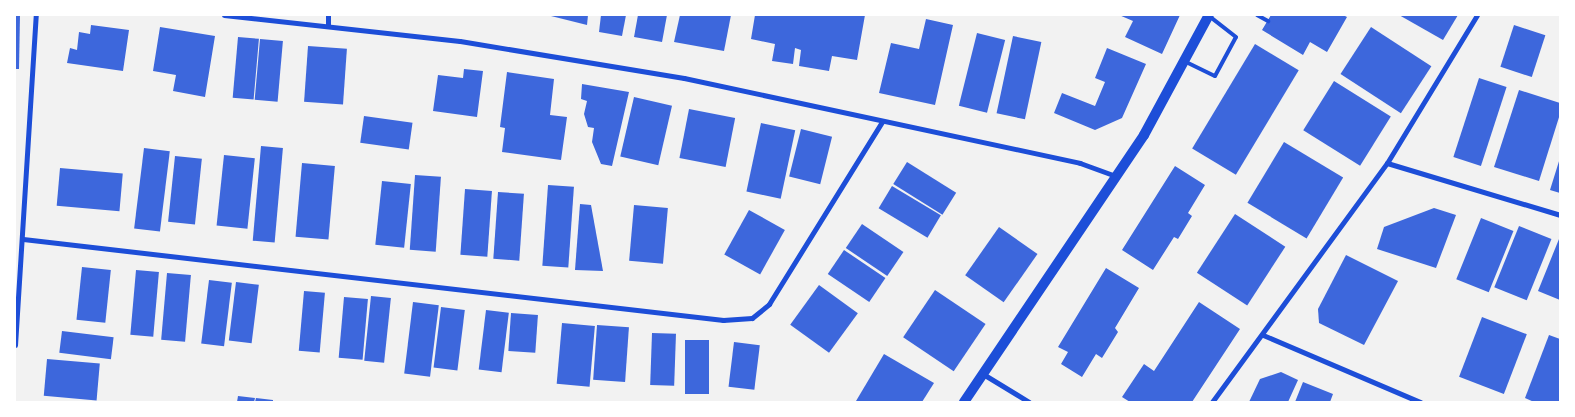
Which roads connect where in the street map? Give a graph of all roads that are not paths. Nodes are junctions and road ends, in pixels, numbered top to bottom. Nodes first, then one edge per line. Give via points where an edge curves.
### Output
1 (36, 15) edge
2 (224, 15) edge
3 (328, 15) edge
4 (1209, 15) edge
5 (1256, 15) edge
6 (1477, 15) edge
7 (1268, 21) dead end
8 (328, 26) junction
9 (1184, 61) junction
10 (882, 122) junction
11 (1387, 163) junction
12 (1116, 176) junction
13 (1560, 215) edge
14 (23, 239) junction
15 (1263, 335) junction
16 (15, 345) edge
17 (983, 374) junction
18 (964, 402) edge
19 (1029, 402) edge
20 (1212, 402) edge
21 (1420, 402) edge

1 - 14 street
2 - 8 street
3 - 8 street
4 - 9 main road
4 - 9 lane via 1236,37 1215,76
5 - 7 lane
6 - 11 street
8 - 10 street via 460,41 684,78
9 - 12 main road via 1144,135
10 - 12 street via 1080,163
10 - 14 street via 769,304 752,318 723,320
11 - 13 street
11 - 15 street
12 - 17 main road
14 - 16 street
15 - 20 street
15 - 21 street
17 - 18 main road
17 - 19 street

